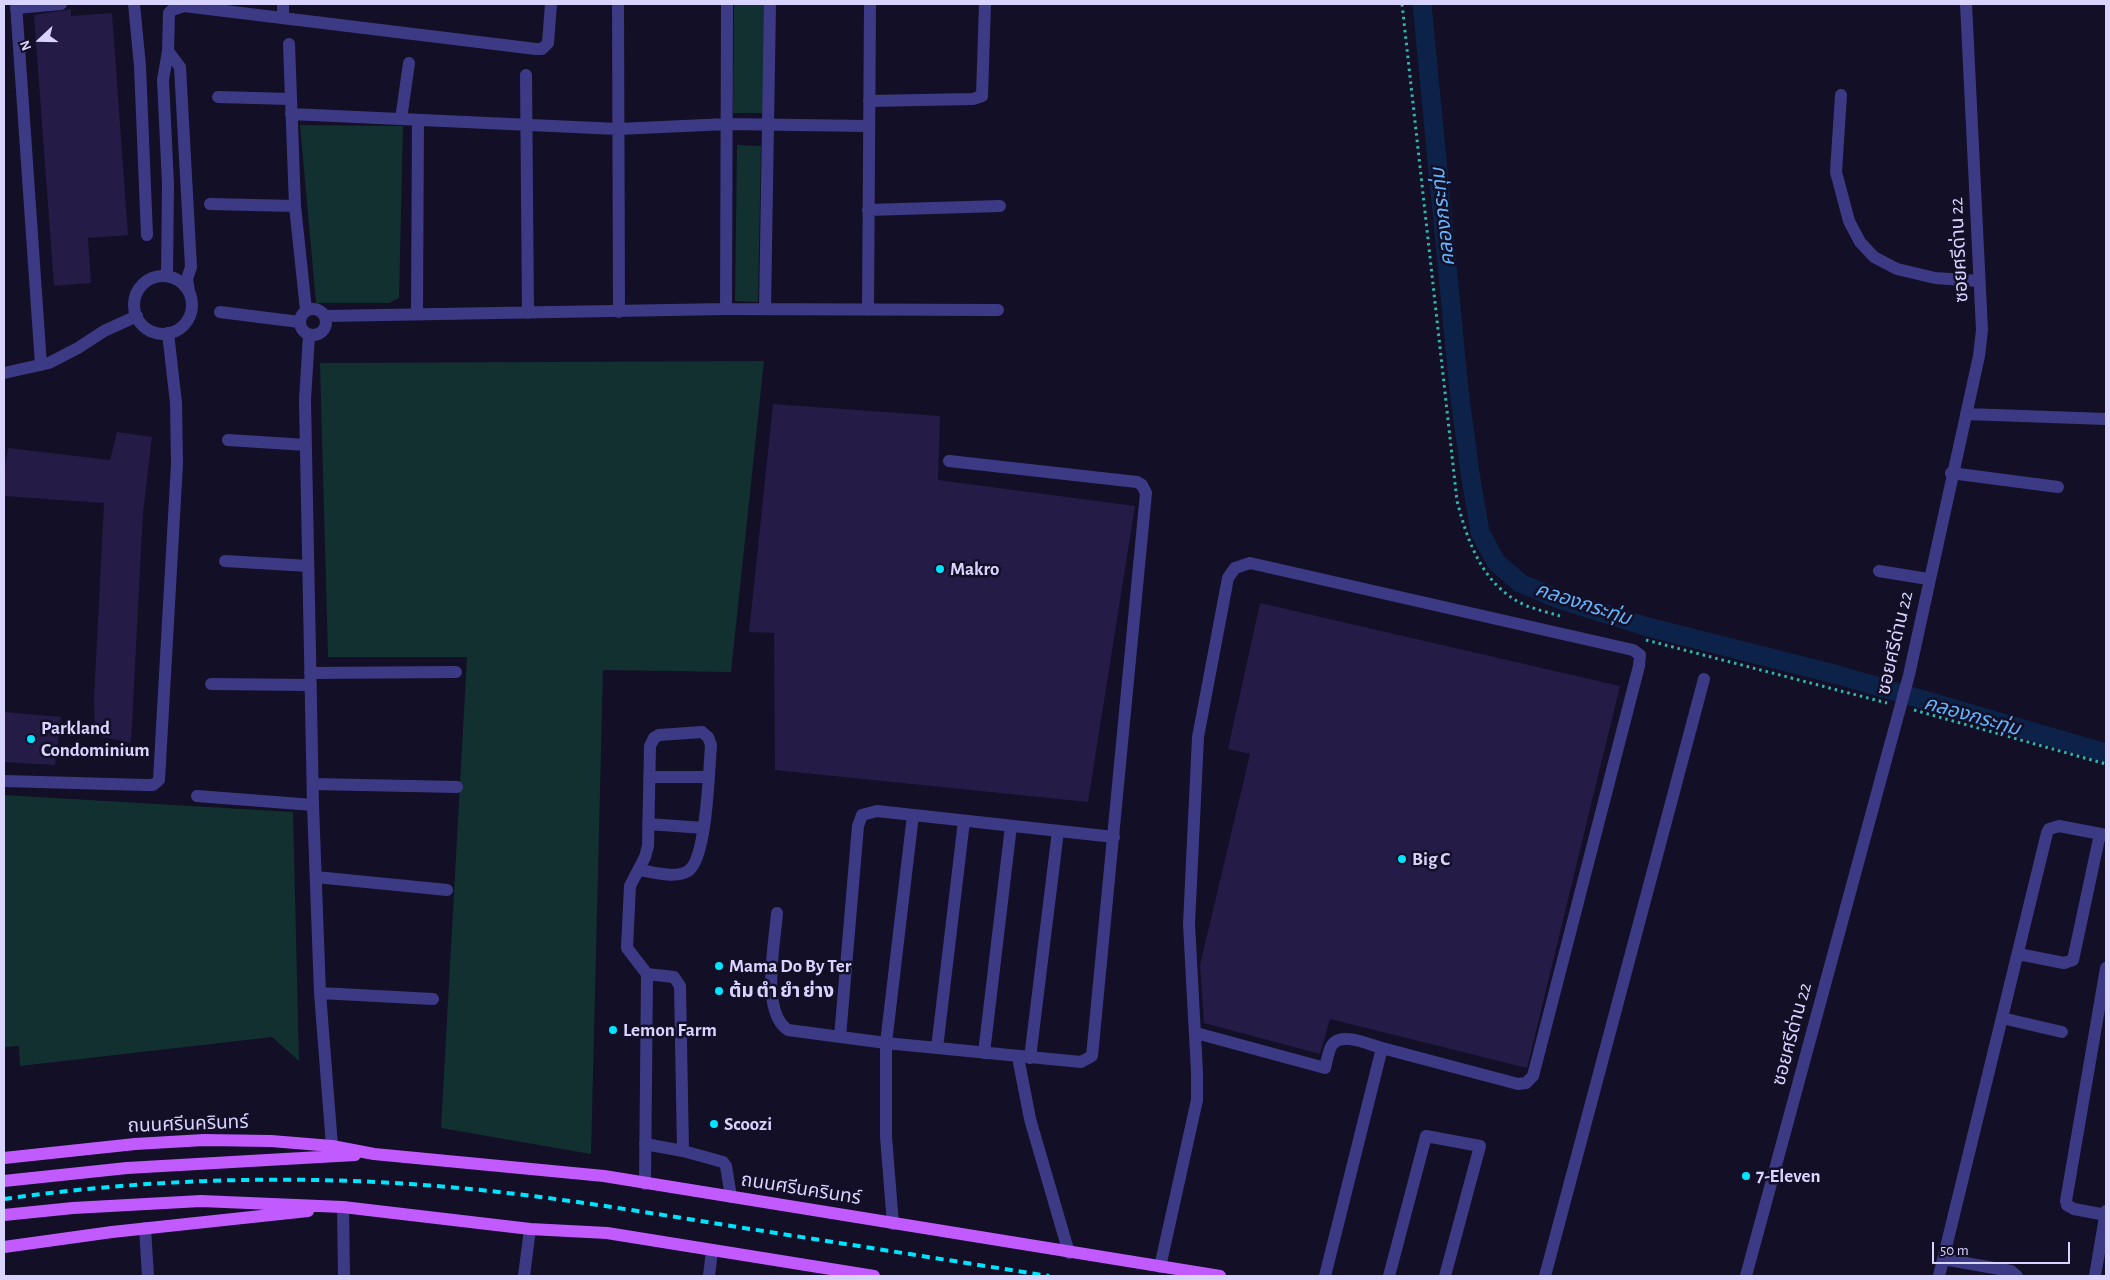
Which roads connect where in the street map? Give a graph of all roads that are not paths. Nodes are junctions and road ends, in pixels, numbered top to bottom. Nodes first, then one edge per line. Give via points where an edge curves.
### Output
1 (61, 4) edge
2 (134, 4) edge
3 (283, 4) edge
4 (551, 4) edge
5 (618, 4) edge
6 (727, 4) edge
7 (770, 4) edge
8 (870, 4) edge
9 (985, 4) edge
10 (1966, 4) edge
11 (16, 6) edge
12 (283, 18) junction
13 (289, 44) dead end
14 (168, 51) junction
15 (409, 62) dead end
16 (526, 75) dead end
17 (1841, 95) dead end
18 (218, 97) dead end
19 (290, 99) junction
20 (869, 101) junction
21 (291, 114) junction
22 (401, 119) junction
23 (418, 120) junction
24 (727, 124) junction
25 (768, 124) junction
26 (526, 125) junction
27 (868, 126) junction
28 (618, 129) junction
29 (210, 204) dead end
30 (295, 206) junction
31 (1000, 206) dead end
32 (868, 210) junction
33 (147, 234) dead end
34 (167, 276) junction
35 (1979, 281) junction
36 (189, 291) junction
37 (726, 309) junction
38 (765, 309) junction
39 (868, 310) junction
40 (998, 310) dead end
41 (220, 312) dead end
42 (619, 312) junction
43 (417, 313) junction
44 (528, 313) junction
45 (137, 316) junction
46 (303, 316) junction
47 (325, 316) junction
48 (168, 333) junction
49 (309, 335) junction
50 (41, 365) junction
51 (4, 373) edge
52 (1966, 414) junction
53 (2106, 419) edge
54 (228, 440) dead end
55 (306, 445) junction
56 (949, 460) dead end
57 (1951, 473) junction
58 (2058, 487) dead end
59 (225, 561) dead end
60 (308, 566) junction
61 (1879, 571) dead end
62 (1928, 579) junction
63 (456, 672) dead end
64 (310, 679) junction
65 (1704, 679) dead end
66 (211, 684) dead end
67 (709, 777) junction
68 (649, 778) junction
69 (4, 781) edge
70 (312, 784) junction
71 (457, 787) dead end
72 (197, 796) dead end
73 (313, 805) junction
74 (913, 815) junction
75 (964, 821) junction
76 (648, 824) junction
77 (1011, 826) junction
78 (704, 828) junction
79 (1058, 831) junction
80 (2103, 834) edge
81 (1114, 837) junction
82 (639, 870) junction
83 (316, 877) junction
84 (447, 890) dead end
85 (777, 913) dead end
86 (2018, 954) junction
87 (2106, 968) edge
88 (647, 974) junction
89 (320, 992) junction
90 (433, 999) dead end
91 (2002, 1018) junction
92 (2062, 1032) dead end
93 (1196, 1034) junction
94 (840, 1037) junction
95 (886, 1043) junction
96 (937, 1048) junction
97 (1382, 1048) junction
98 (984, 1053) junction
99 (1024, 1057) junction
100 (645, 1144) junction
101 (332, 1146) junction
102 (683, 1151) junction
103 (374, 1154) junction
104 (4, 1158) edge
105 (4, 1181) edge
106 (645, 1184) junction
107 (731, 1197) junction
108 (343, 1207) junction
109 (2106, 1214) edge
110 (4, 1215) edge
111 (894, 1224) junction
112 (144, 1228) junction
113 (530, 1229) junction
114 (4, 1247) edge
115 (712, 1251) junction
116 (1069, 1253) junction
117 (1943, 1259) junction
118 (1160, 1267) junction
119 (148, 1276) edge
120 (344, 1276) edge
121 (524, 1276) edge
122 (709, 1276) edge
123 (874, 1276) edge
124 (1220, 1276) edge
125 (1325, 1276) edge
126 (1389, 1276) edge
127 (1445, 1276) edge
128 (1545, 1276) edge
129 (1746, 1276) edge
130 (1938, 1276) edge
131 (2017, 1276) edge
132 (2095, 1276) edge

1 - 11 street
2 - 33 street
3 - 12 street
4 - 12 street via 550,35 542,49
5 - 28 street
6 - 24 street
7 - 25 street
8 - 20 street
9 - 20 street via 982,96 973,99
10 - 35 street, ซอยศรีด่าน 22
11 - 50 street
12 - 14 street via 179,6 169,13
13 - 19 street
14 - 34 street via 163,80 168,184
14 - 36 street via 180,67 191,268 187,279
15 - 22 street
16 - 26 street
17 - 35 street via 1836,172 1849,220 1860,242 1874,257 1897,269 1935,278
18 - 19 street
19 - 21 street
20 - 27 street
21 - 22 street
21 - 30 street
22 - 23 street
23 - 26 street
23 - 43 street
24 - 25 street
24 - 28 street
24 - 37 street
25 - 27 street
25 - 38 street
26 - 28 street
26 - 44 street
27 - 32 street
28 - 42 street
29 - 30 street
30 - 46 street
31 - 32 street
32 - 39 street
34 - 36 street via 176,278
34 - 45 street via 150,279 143,284 135,299
35 - 52 street, ซอยศรีด่าน 22 via 1982,330
36 - 48 street via 192,300 189,318 176,331
37 - 38 street
37 - 42 street
38 - 39 street
39 - 40 street
41 - 46 street
42 - 44 street
43 - 44 street
43 - 47 street
45 - 48 street via 149,330
45 - 50 street via 104,331 63,357
46 - 47 street via 319,310
46 - 49 street via 302,330
47 - 49 street via 324,328 318,334
48 - 69 street via 176,403 178,464 159,780 153,785
49 - 55 street
50 - 51 street
52 - 53 street
52 - 57 street, ซอยศรีด่าน 22
54 - 55 street
55 - 60 street
56 - 81 street via 1137,482 1145,488 1147,498
57 - 58 street
57 - 62 street, ซอยศรีด่าน 22
59 - 60 street
60 - 64 street
61 - 62 street
62 - 129 street, ซอยศรีด่าน 22 via 1909,675
63 - 64 street
64 - 66 street
64 - 70 street
65 - 128 street
67 - 68 street
67 - 68 street via 711,745 702,732 654,738 650,746
67 - 78 street
68 - 76 street
70 - 71 street
70 - 73 street
72 - 73 street
73 - 83 street
74 - 75 street
74 - 94 street via 870,812 860,819
74 - 95 street
75 - 77 street
75 - 96 street
76 - 78 street
76 - 82 street via 648,846
77 - 79 street
77 - 98 street
78 - 82 street via 696,863 688,872 679,875
79 - 81 street
79 - 99 street
80 - 86 street via 2059,826 2049,829
80 - 86 street via 2073,960 2064,963
81 - 99 street via 1092,1056 1081,1062
82 - 88 street via 630,886 627,948
83 - 84 street
83 - 89 street
85 - 94 street via 772,990 775,1014 788,1030
86 - 91 street
87 - 109 street via 2066,1201 2074,1209
88 - 100 street
88 - 102 street via 674,977 680,986
89 - 90 street
89 - 101 street
91 - 92 street
91 - 117 street
93 - 97 street via 1325,1068 1331,1046 1339,1040
93 - 97 street via 1189,924 1198,737 1228,578 1236,568 1250,563 1637,651 1640,655 1630,704 1530,1081 1518,1084
93 - 118 street via 1196,1100
94 - 95 street
95 - 96 street
95 - 111 street via 886,1137
96 - 98 street
97 - 125 street
98 - 99 street
99 - 116 street via 1030,1119
100 - 102 street
100 - 106 street
101 - 103 main road, ถนนศรีนครินทร์
101 - 104 main road, ถนนศรีนครินทร์ via 204,1140
102 - 107 street via 723,1162
103 - 105 main road, ถนนศรีนครินทร์ via 127,1168
103 - 106 main road, ถนนศรีนครินทร์ via 604,1176
106 - 107 main road, ถนนศรีนครินทร์
107 - 111 main road, ถนนศรีนครินทร์
108 - 110 main road via 201,1201
108 - 112 main road
108 - 113 main road
108 - 120 street
109 - 132 street
111 - 116 main road, ถนนศรีนครินทร์
112 - 114 main road
112 - 119 street
113 - 115 main road via 607,1233
113 - 121 street
115 - 122 street
115 - 123 main road
116 - 118 main road, ถนนศรีนครินทร์
117 - 130 street
117 - 131 street via 2011,1271
118 - 124 main road, ถนนศรีนครินทร์
126 - 127 street via 1426,1136 1480,1146

